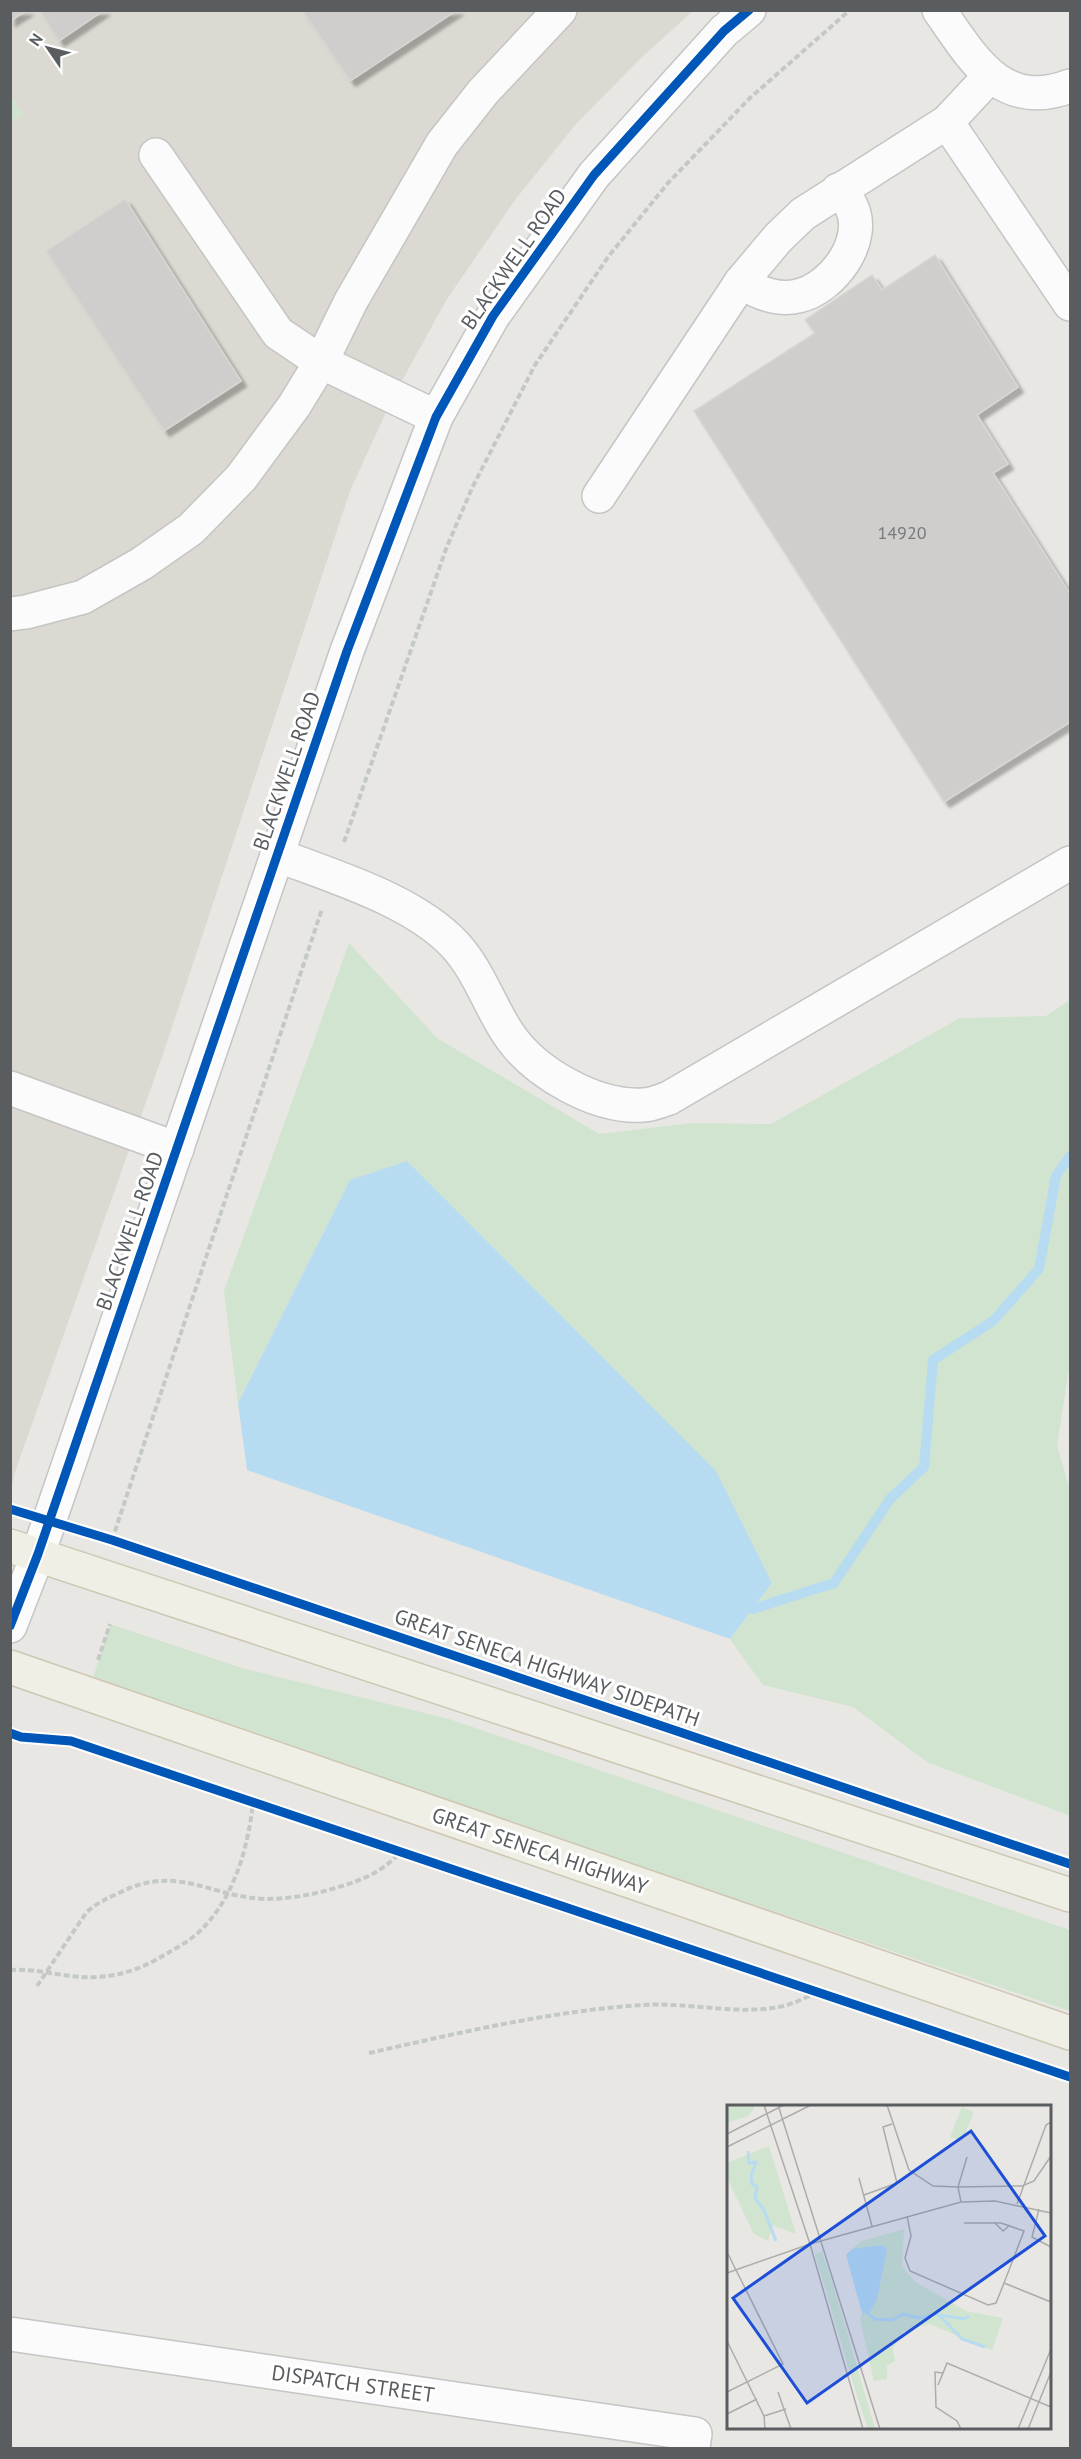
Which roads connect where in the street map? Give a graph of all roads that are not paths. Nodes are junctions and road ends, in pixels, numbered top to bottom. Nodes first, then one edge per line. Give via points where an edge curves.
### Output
1 (560, 10) edge
2 (749, 10) edge
3 (939, 10) edge
4 (716, 21) edge
5 (989, 76) junction
6 (1071, 86) edge
7 (947, 122) junction
8 (156, 155) dead end
9 (838, 190) junction
10 (741, 282) junction
11 (1071, 304) edge
12 (321, 362) junction
13 (436, 417) junction
14 (599, 496) dead end
15 (10, 614) edge
16 (277, 855) junction
17 (1071, 862) edge
18 (10, 1088) edge
19 (177, 1149) junction
20 (24, 1550) edge
21 (10, 1626) edge
22 (10, 1667) edge
23 (1071, 1895) edge
24 (1071, 2033) edge
25 (10, 2334) edge
26 (694, 2441) edge

1 - 12 street via 483,92 442,144 356,291
2 - 4 street, BLACKWELL ROAD
3 - 5 street via 974,62
4 - 13 street, BLACKWELL ROAD via 594,175 493,316
5 - 6 street via 1028,94 1051,94
5 - 7 street
7 - 9 street
7 - 11 street
8 - 12 street via 278,333
9 - 10 street via 803,214
9 - 10 street via 850,205 855,223 852,245 842,268 819,287 798,296 759,293
10 - 14 street
12 - 13 street
12 - 15 street via 241,478 191,529 84,597
13 - 16 street, BLACKWELL ROAD via 347,651
16 - 17 street via 391,900 429,924 455,945 474,971 510,1037 557,1080 612,1102 643,1105 669,1098
16 - 19 street, BLACKWELL ROAD
18 - 19 street
19 - 20 street, BLACKWELL ROAD
20 - 21 street, BLACKWELL ROAD
20 - 23 main road
22 - 24 main road, GREAT SENECA HIGHWAY
25 - 26 street, DISPATCH STREET

